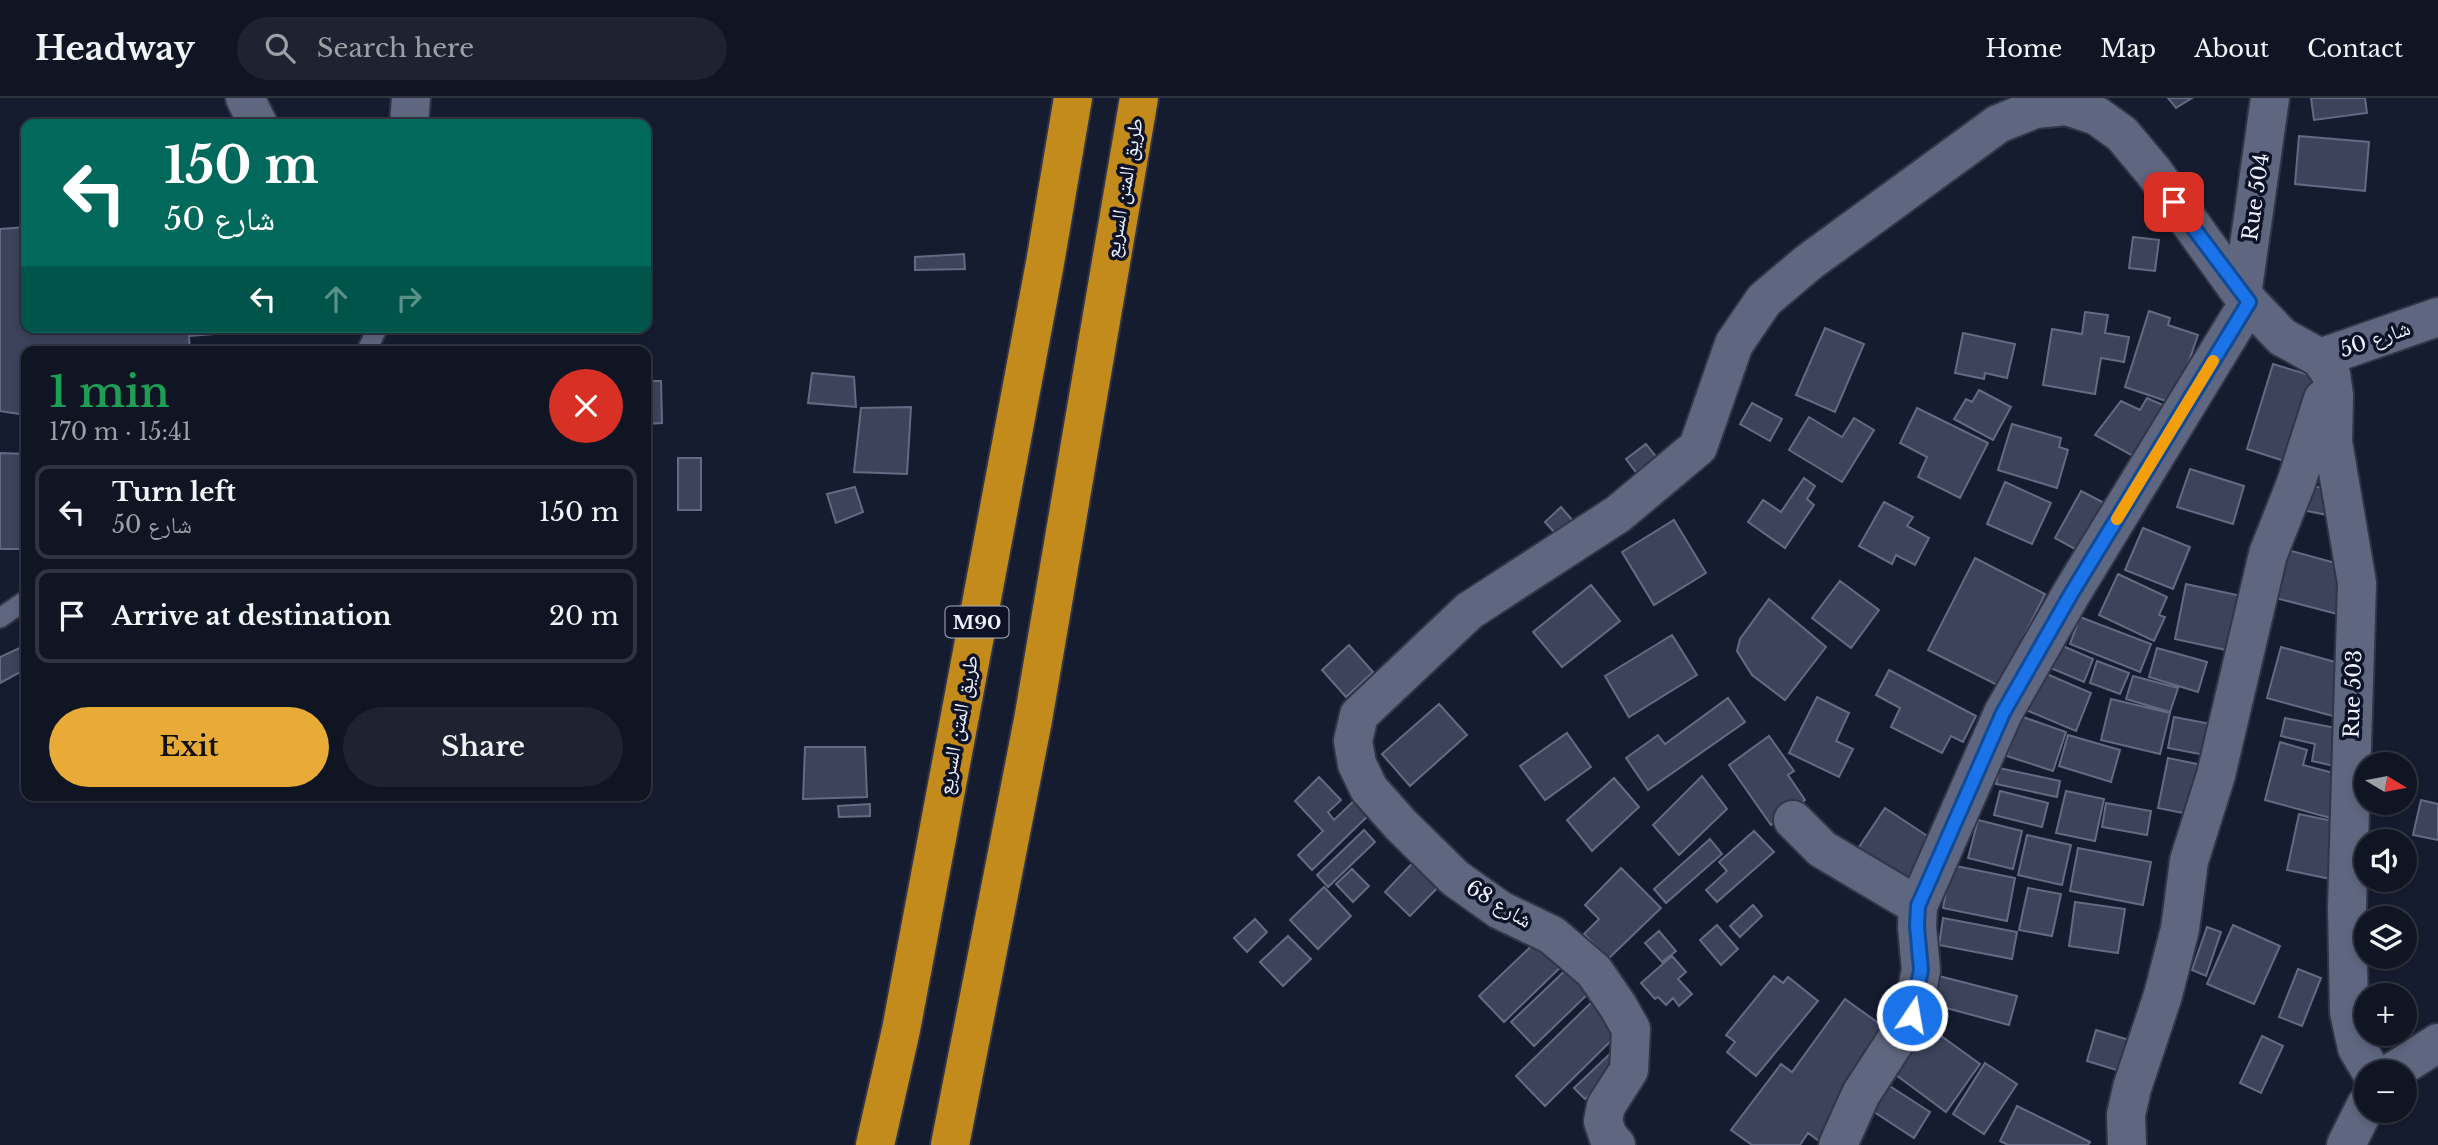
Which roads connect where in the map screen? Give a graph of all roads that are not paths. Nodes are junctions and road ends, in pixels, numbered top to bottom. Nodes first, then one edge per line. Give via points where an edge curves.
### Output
1 (246, 98) edge
2 (411, 98) edge
3 (1073, 98) edge
4 (1139, 98) edge
5 (2270, 98) edge
6 (256, 119) edge
7 (409, 119) edge
8 (2245, 299) junction
9 (2438, 317) edge
10 (2325, 366) junction
11 (21, 603) edge
12 (0, 618) edge
13 (1402, 672) joint
14 (1793, 820) dead end
15 (1918, 906) junction
16 (2438, 1043) edge
17 (2364, 1060) edge
18 (2411, 1060) edge
19 (2357, 1123) edge
20 (875, 1145) edge
21 (950, 1145) edge
22 (1616, 1145) edge
23 (1838, 1145) edge
24 (2127, 1145) edge
25 (2346, 1145) edge

1 - 6 street
2 - 7 street
3 - 20 highway, طريق المتن السريع / M90
4 - 21 highway, طريق المتن السريع via 1033,720
5 - 8 street, Rue 504
8 - 10 street, شارع 50 via 2282,337
8 - 13 street, شارع 50 via 2153,171 2122,134 2097,116 2067,106 2035,109 1998,124 1764,300 1734,344 1698,447 1618,514 1469,611
8 - 15 street via 2003,713
9 - 10 street, شارع 50
10 - 17 street, Rue 503 via 2334,395 2333,442 2357,583 2347,907 2349,1012
10 - 24 street via 2296,483 2269,554 2216,775 2189,861 2180,929 2126,1115
11 - 12 lane
13 - 22 street, شارع 68 via 1359,715 1353,741 1357,764 1369,789 1455,878 1500,910 1552,934 1594,971 1618,1006 1631,1029 1629,1069 1606,1106 1603,1121
14 - 15 street via 1822,849
15 - 23 street via 1921,970 1912,1015 1861,1094
16 - 18 street
19 - 25 street

